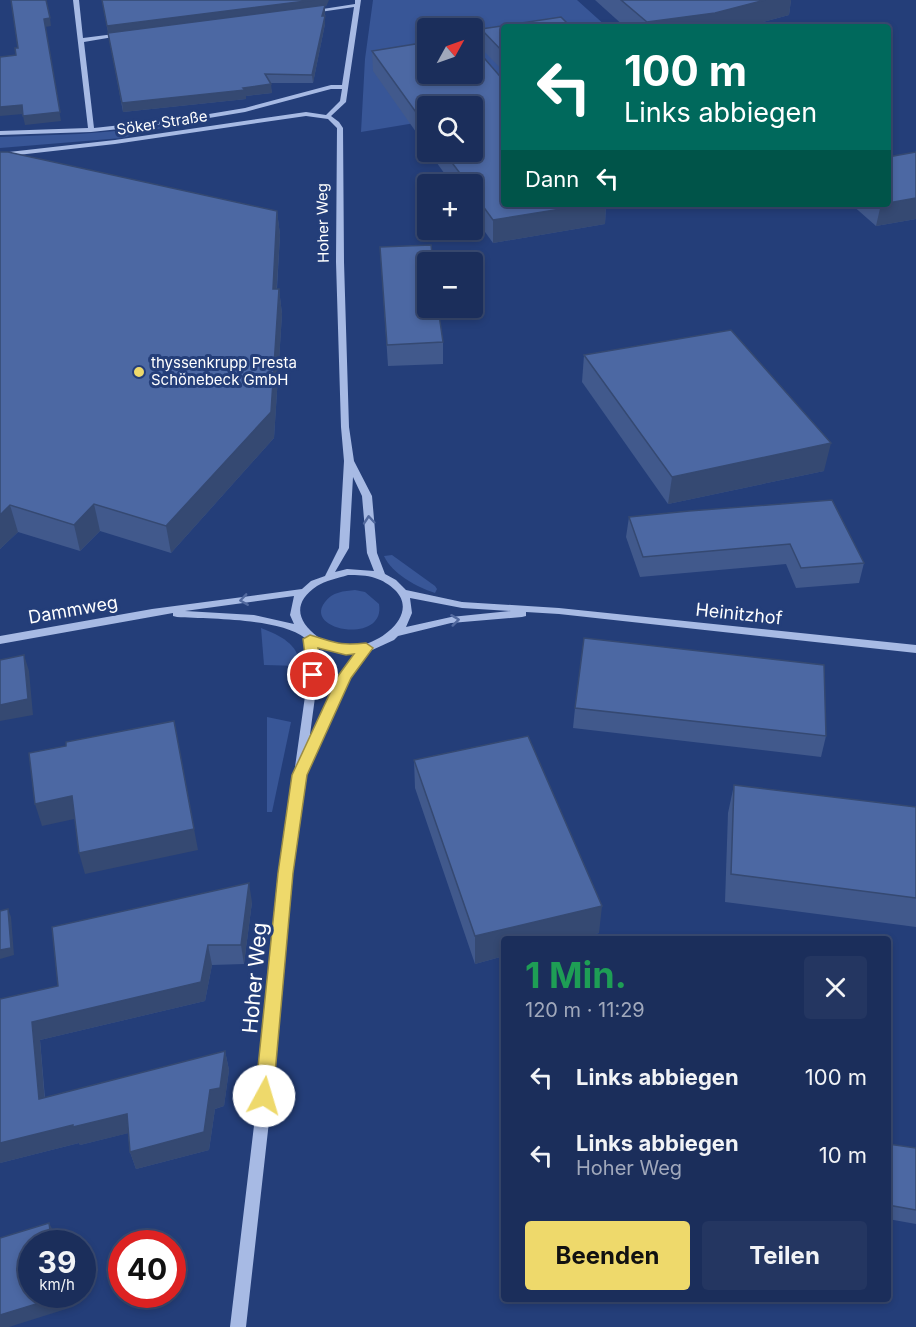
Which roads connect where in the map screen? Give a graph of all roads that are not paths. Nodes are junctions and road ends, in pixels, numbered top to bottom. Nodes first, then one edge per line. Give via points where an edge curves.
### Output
1 (76, 0) edge
2 (358, 2) edge
3 (303, 12) edge
4 (130, 34) edge
5 (82, 40) junction
6 (346, 87) junction
7 (327, 117) junction
8 (91, 130) junction
9 (0, 133) edge
10 (0, 155) edge
11 (349, 461) junction
12 (329, 575) junction
13 (381, 576) junction
14 (302, 592) junction
15 (404, 593) junction
16 (559, 611) junction
17 (152, 612) junction
18 (299, 629) junction
19 (398, 632) junction
20 (310, 639) junction
21 (0, 640) edge
22 (366, 648) junction
23 (916, 649) edge
24 (299, 775) junction
25 (238, 1327) edge

1 - 5 street
2 - 3 street
2 - 6 street
4 - 5 street
5 - 8 street
6 - 7 street via 343,102
6 - 8 street via 331,87 223,114
7 - 10 street, Söker Straße via 306,114 128,142
7 - 11 street, Hoher Weg via 340,128 340,274
8 - 9 street
11 - 12 street, Hoher Weg via 344,548
13 -> 11 street, Hoher Weg via 372,553 367,496
12 - 13 street via 347,572
12 - 14 street
13 - 15 street
14 -> 17 street, Dammweg
14 - 18 street via 294,616
15 - 16 street, Heinitzhof via 462,605
15 - 19 street via 408,613
19 -> 16 street, Heinitzhof via 451,620
16 - 23 street, Heinitzhof
17 - 18 street, Dammweg via 254,618
17 - 21 street, Dammweg
18 - 20 street
19 - 22 street
20 - 22 street via 326,647
20 - 24 street, Hoher Weg via 313,675
22 - 24 street, Hoher Weg via 345,676
24 - 25 street, Hoher Weg

